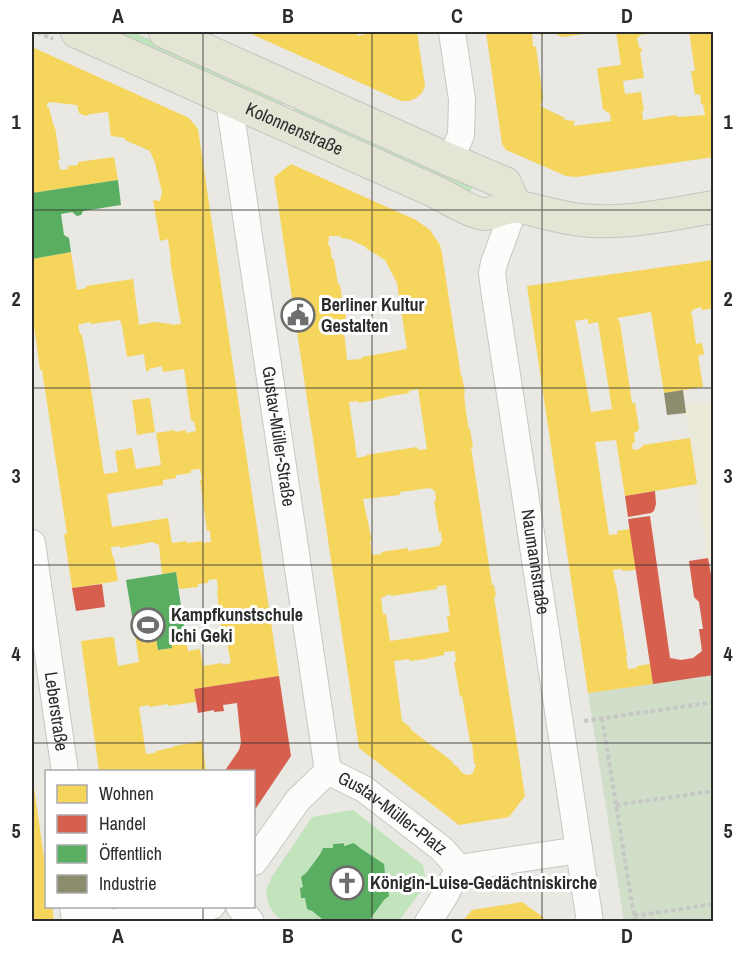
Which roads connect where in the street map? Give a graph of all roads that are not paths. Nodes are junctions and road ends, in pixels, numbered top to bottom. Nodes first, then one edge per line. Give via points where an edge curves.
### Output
1 (77, 32) edge
2 (165, 32) edge
3 (452, 32) edge
4 (230, 101) junction
5 (450, 160) junction
6 (515, 206) junction
7 (714, 207) edge
8 (32, 543) edge
9 (65, 770) edge
10 (328, 771) junction
11 (579, 850) junction
12 (255, 861) edge
13 (459, 868) junction
14 (199, 908) edge
15 (241, 908) edge
16 (115, 921) edge
17 (251, 921) edge
18 (428, 921) edge
19 (590, 921) edge

1 - 4 main road, Kolonnenstraße
2 - 5 main road, Kolonnenstraße
3 - 5 street via 462,126
4 - 6 main road, Kolonnenstraße via 485,214
4 - 10 street, Gustav-Müller-Straße
5 - 6 main road, Kolonnenstraße via 506,183
6 - 7 main road, Kolonnenstraße via 562,217 604,221
6 - 11 street, Naumannstraße via 492,273
8 - 9 street, Leberstraße
10 - 12 street, Gustav-Müller-Platz via 298,800
10 - 13 street, Gustav-Müller-Platz via 364,789 442,849
11 - 13 street, Gustav-Müller-Platz
11 - 19 street, Naumannstraße
13 - 18 street, Gustav-Müller-Platz
14 - 16 street
15 - 17 street

